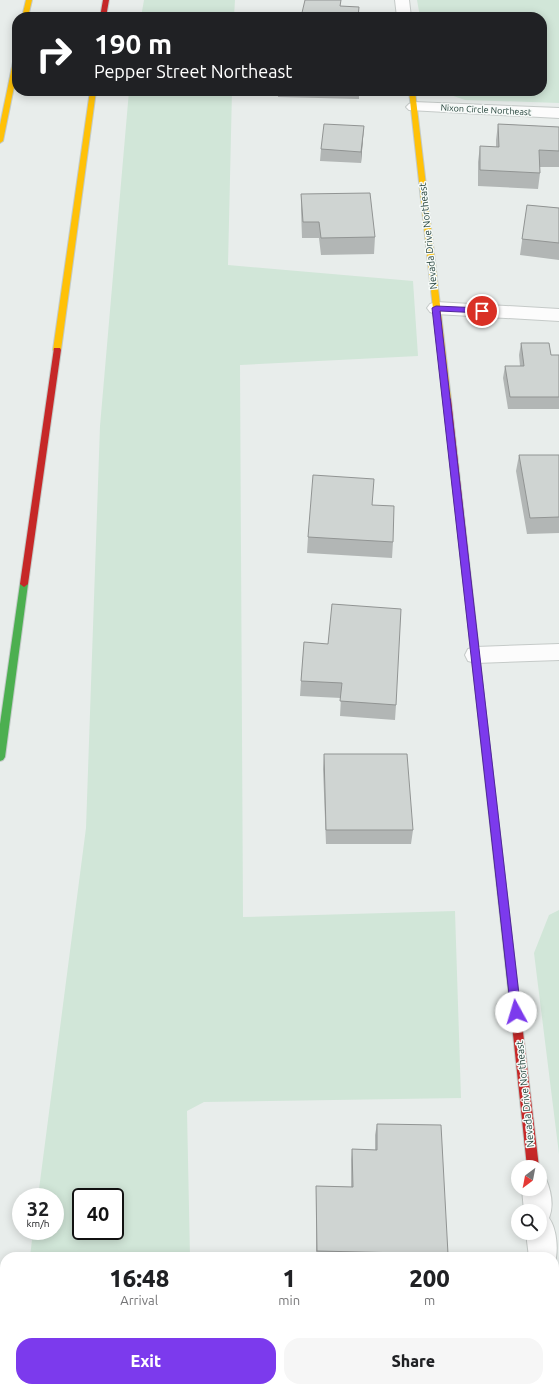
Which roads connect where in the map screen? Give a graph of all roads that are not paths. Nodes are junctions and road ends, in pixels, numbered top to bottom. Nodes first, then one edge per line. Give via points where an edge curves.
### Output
1 (29, 0) edge
2 (106, 0) edge
3 (402, 0) edge
4 (26, 12) edge
5 (104, 12) edge
6 (403, 12) edge
7 (12, 82) edge
8 (92, 96) edge
9 (413, 96) edge
10 (414, 107) junction
11 (559, 114) edge
12 (0, 141) edge
13 (436, 308) junction
14 (559, 315) edge
15 (559, 652) edge
16 (476, 655) junction
17 (0, 757) edge
18 (532, 1160) edge
19 (541, 1240) edge
20 (542, 1252) edge

1 - 4 main road
2 - 5 main road
3 - 6 street
7 - 12 main road
8 - 17 main road
9 - 10 main road, Nevada Drive Northeast
10 - 11 street, Nixon Circle Northeast
10 - 13 main road, Nevada Drive Northeast
13 - 14 street
13 - 16 main road, Nevada Drive Northeast
15 - 16 street
16 - 18 main road, Nevada Drive Northeast
19 - 20 street

